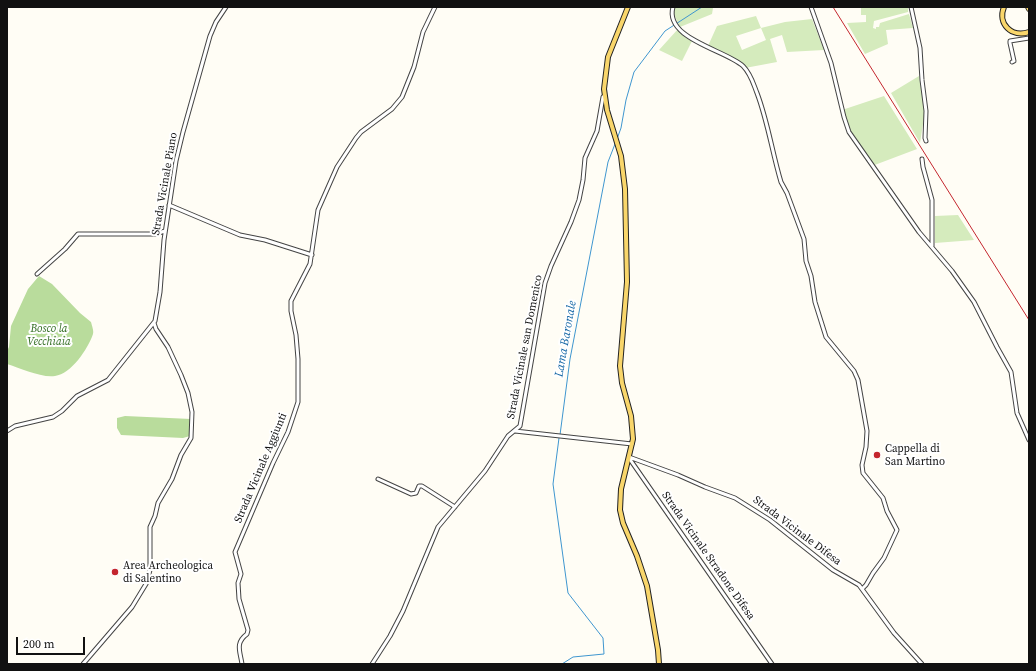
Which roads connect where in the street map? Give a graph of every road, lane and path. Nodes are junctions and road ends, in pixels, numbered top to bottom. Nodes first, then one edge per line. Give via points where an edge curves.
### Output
1 (226, 7) edge
2 (435, 7) edge
3 (628, 7) edge
4 (673, 7) edge
5 (811, 7) edge
6 (911, 7) edge
7 (1004, 7) edge
8 (1029, 32) edge
9 (1029, 38) edge
10 (1012, 62) dead end
11 (604, 96) junction
12 (926, 141) dead end
13 (922, 159) dead end
14 (169, 205) junction
15 (165, 231) junction
16 (932, 246) junction
17 (312, 254) junction
18 (37, 274) dead end
19 (154, 323) junction
20 (7, 431) edge
21 (515, 431) junction
22 (1029, 440) edge
23 (632, 444) junction
24 (629, 457) junction
25 (378, 478) dead end
26 (455, 507) junction
27 (862, 589) junction
28 (82, 664) edge
29 (242, 664) edge
30 (372, 664) edge
31 (659, 664) edge
32 (772, 664) edge
33 (922, 664) edge

1 - 14 street, Strada Vicinale Piano via 213,27 207,46 178,151
2 - 17 street, Strada Vicinale Aggiunti via 425,26 414,67 402,97 392,109 357,136 333,175 318,210
3 - 11 main road via 609,53
4 - 27 street via 673,16 681,32 738,62 751,76 763,109 781,182 804,239 815,302 826,337 854,371 858,380 867,431 862,473 883,498 897,530 884,558
5 - 16 street via 831,63 849,132 909,218
6 - 12 street via 920,48
7 - 8 main road via 1002,16 1009,30 1020,34
9 - 10 street via 1010,41 1014,61
11 - 21 street, Strada Vicinale san Domenico via 597,131 584,158 579,200 545,283 521,423
11 - 23 main road via 625,184 627,275 620,366 633,427
13 - 16 street via 932,200
14 - 15 street, Strada Vicinale Piano
14 - 17 street via 240,235
15 - 18 street via 155,234 78,234
15 - 19 street, Strada Vicinale Piano
16 - 22 street via 970,295 1008,366 1013,378 1018,416
17 - 29 street, Strada Vicinale Aggiunti via 307,273 291,301 298,359 298,402 288,432 236,552 241,574 238,583 239,599 248,630 240,642
19 - 20 street via 108,380 77,396 53,417 15,426
19 - 28 street via 188,393 192,412 191,438 158,503 150,528 150,570 146,584 132,607
21 - 23 street
21 - 26 street, Strada Vicinale san Domenico via 508,436 485,471
23 - 24 main road
24 - 27 street, Strada Vicinale Difesa via 739,499 770,520 832,570
24 - 31 main road via 620,495 621,514 647,586
24 - 32 street, Strada Vicinale Stradone Difesa
25 - 26 street via 411,494 416,493 419,486 422,486
26 - 30 street, Strada Vicinale san Domenico via 435,532 403,611
27 - 33 street, Strada Vicinale Difesa via 894,633

